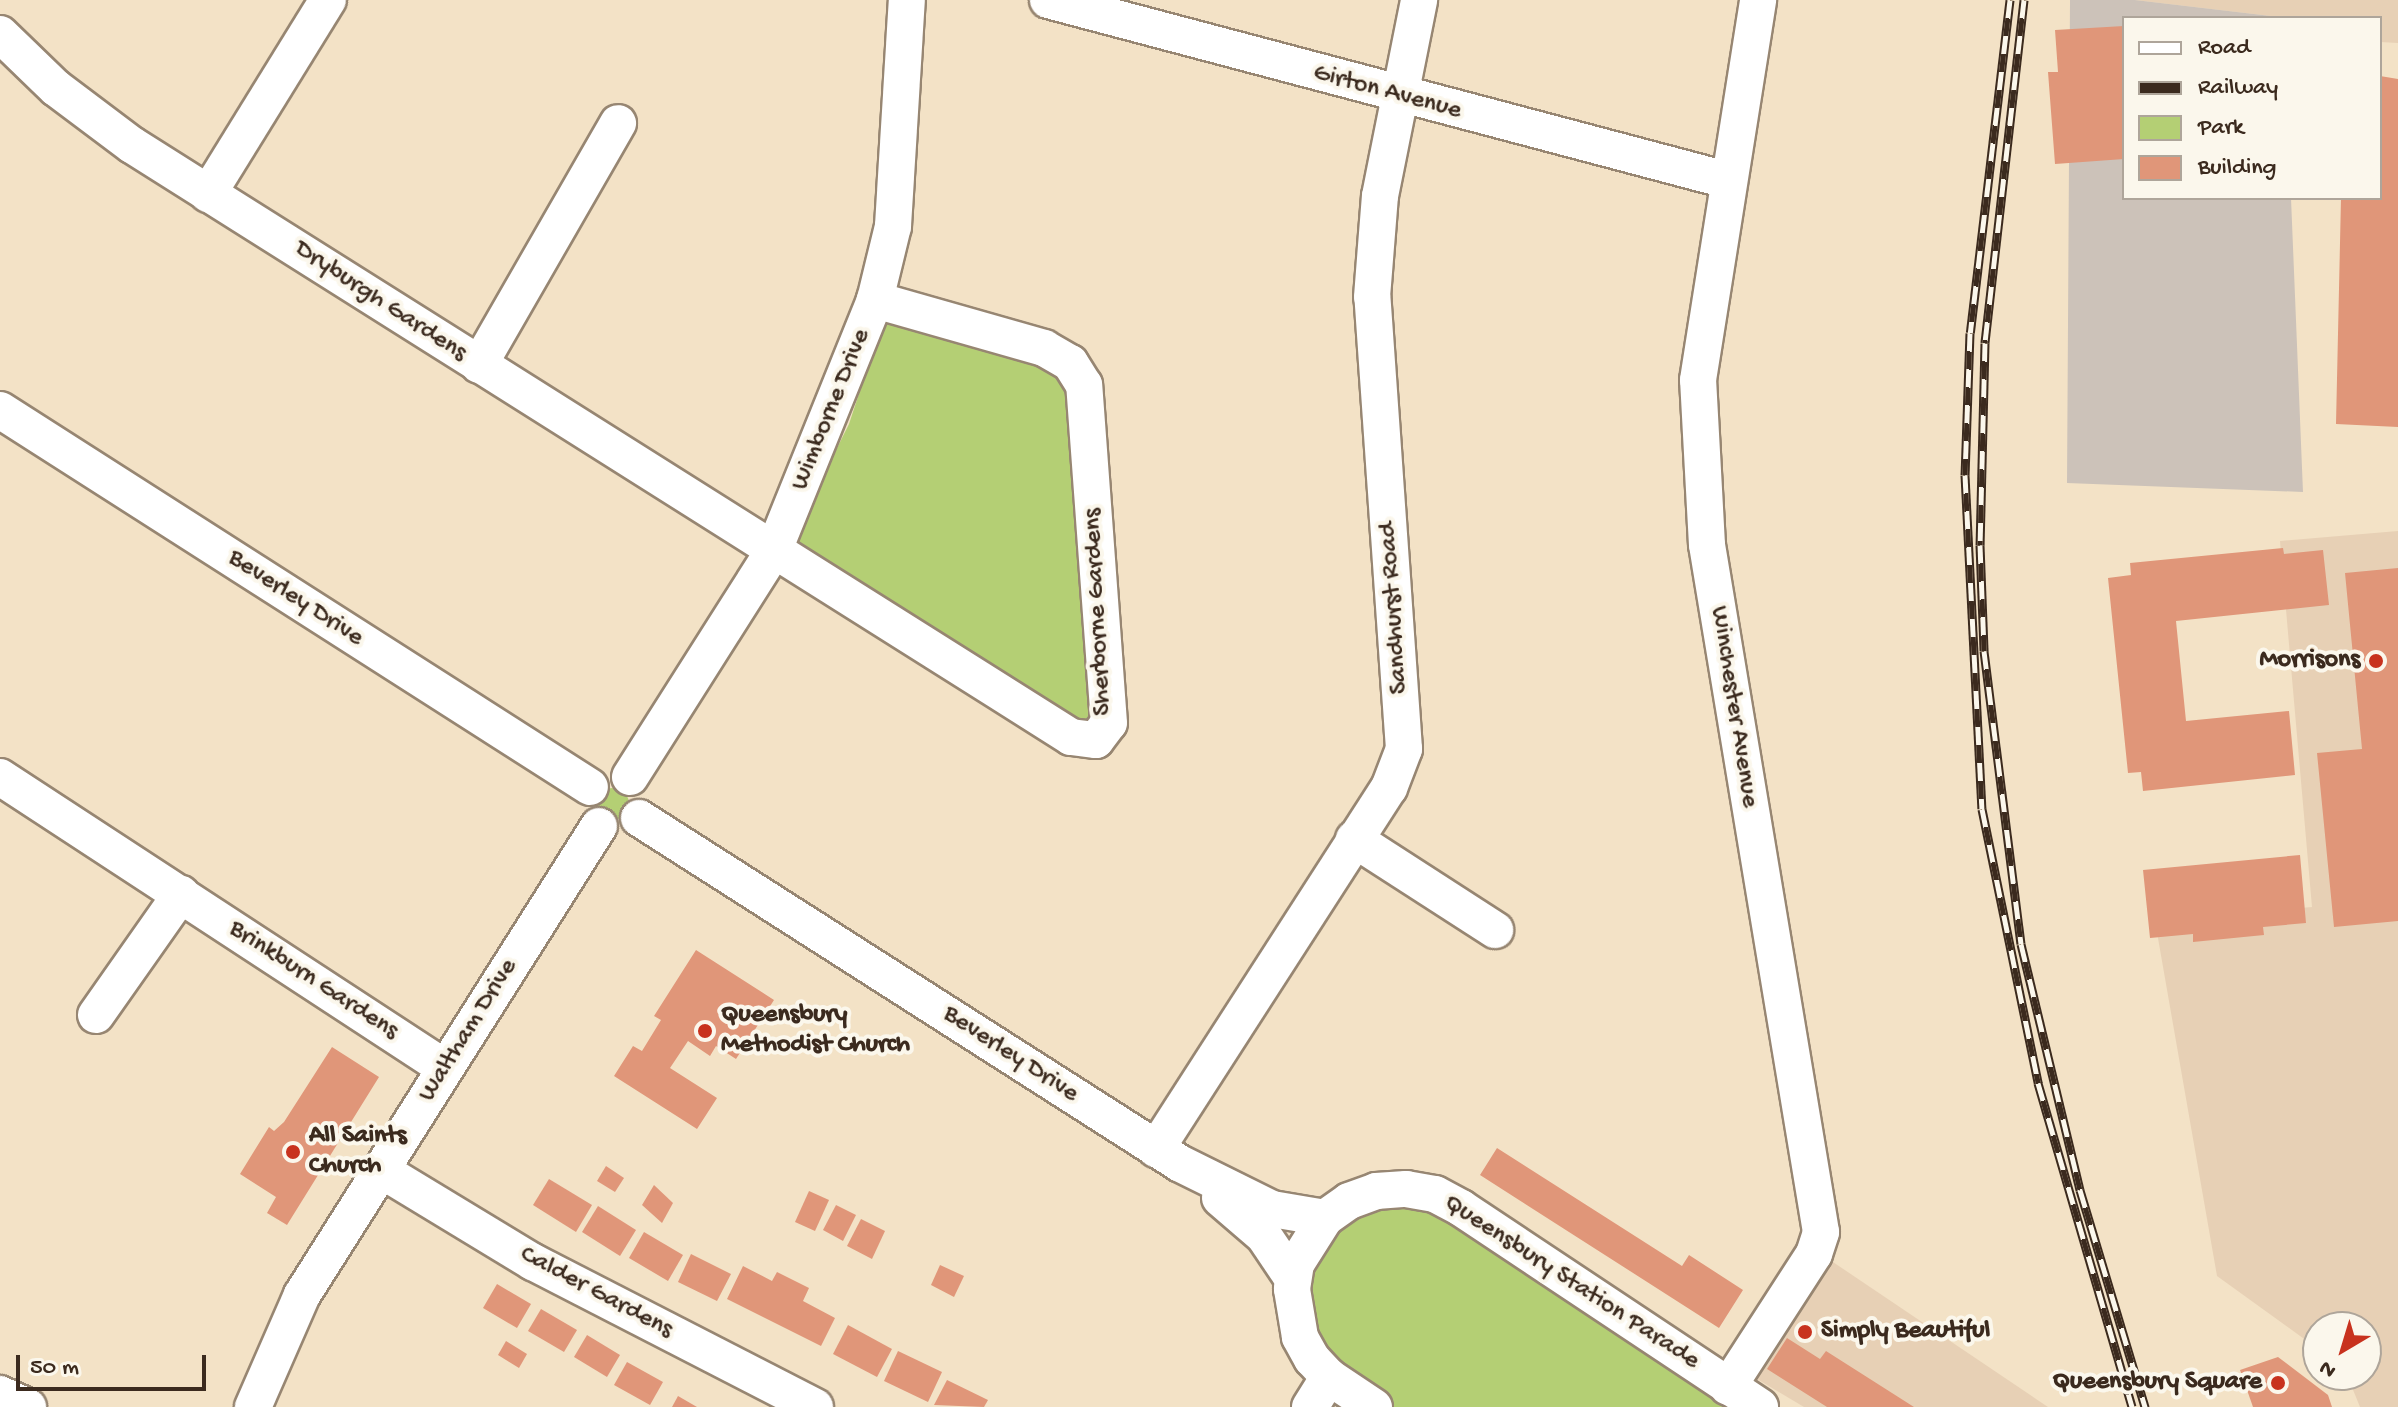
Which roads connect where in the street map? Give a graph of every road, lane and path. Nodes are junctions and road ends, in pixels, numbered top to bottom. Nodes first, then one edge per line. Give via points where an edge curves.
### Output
1 (328, 0) edge
2 (907, 0) edge
3 (1048, 0) edge
4 (1419, 0) edge
5 (1758, 0) edge
6 (1106, 8) edge
7 (0, 34) edge
8 (1399, 97) junction
9 (618, 123) dead end
10 (1727, 180) junction
11 (208, 194) junction
12 (875, 300) junction
13 (479, 365) junction
14 (0, 410) edge
15 (774, 550) junction
16 (0, 777) edge
17 (630, 777) junction
18 (590, 787) junction
19 (639, 818) junction
20 (599, 826) junction
21 (1354, 839) junction
22 (181, 894) junction
23 (1495, 930) dead end
24 (96, 1015) dead end
25 (445, 1068) junction
26 (1167, 1156) junction
27 (381, 1170) junction
28 (1325, 1218) junction
29 (1293, 1279) junction
30 (1728, 1387) junction
31 (1320, 1392) edge
32 (0, 1394) edge
33 (28, 1407) edge
34 (253, 1407) edge
35 (815, 1407) edge
36 (1374, 1407) edge
37 (1760, 1407) edge

1 - 11 street
2 - 12 street, Wimborne Drive via 893,226
3 - 6 street, Girton Avenue
4 - 8 street, Sandhurst Road
5 - 10 street, Winchester Avenue
6 - 8 street, Girton Avenue
7 - 11 street, Dryburgh Gardens via 56,88
8 - 10 street, Girton Avenue
8 - 21 street, Sandhurst Road via 1380,196 1372,297 1404,749 1389,788
9 - 13 street
10 - 30 street, Winchester Avenue via 1698,380 1707,545 1821,1232 1814,1254
11 - 13 street, Dryburgh Gardens
12 - 15 street, Wimborne Drive
12 - 15 street, Sherborne Gardens via 1044,348 1070,363 1084,385 1109,723 1096,740 1071,737
13 - 15 street, Dryburgh Gardens
14 - 18 street, Beverley Drive
15 - 17 street, Wimborne Drive
16 - 22 street, Brinkburn Gardens
17 - 18 street via 608,774
17 - 19 street via 643,796
18 - 20 street via 586,809
19 - 20 street via 621,831
19 - 26 street, Beverley Drive
20 - 25 street, Waltham Drive
21 - 23 street
21 - 26 street, Sandhurst Road
22 - 24 street
22 - 25 street, Brinkburn Gardens
25 - 27 street, Waltham Drive
26 - 28 street, Beverley Drive via 1272,1209
26 - 29 street, Beverley Drive via 1264,1236
27 - 34 street, Waltham Drive via 302,1295
27 - 35 street, Calder Gardens via 533,1262
28 - 29 street, Queensbury Station Parade via 1306,1244
28 - 30 street, Queensbury Station Parade via 1376,1191 1435,1194
29 - 31 street, Queensbury Station Parade via 1300,1337
30 - 37 street, Queensbury Station Parade
31 - 36 street, Queensbury Station Parade
32 - 33 street

